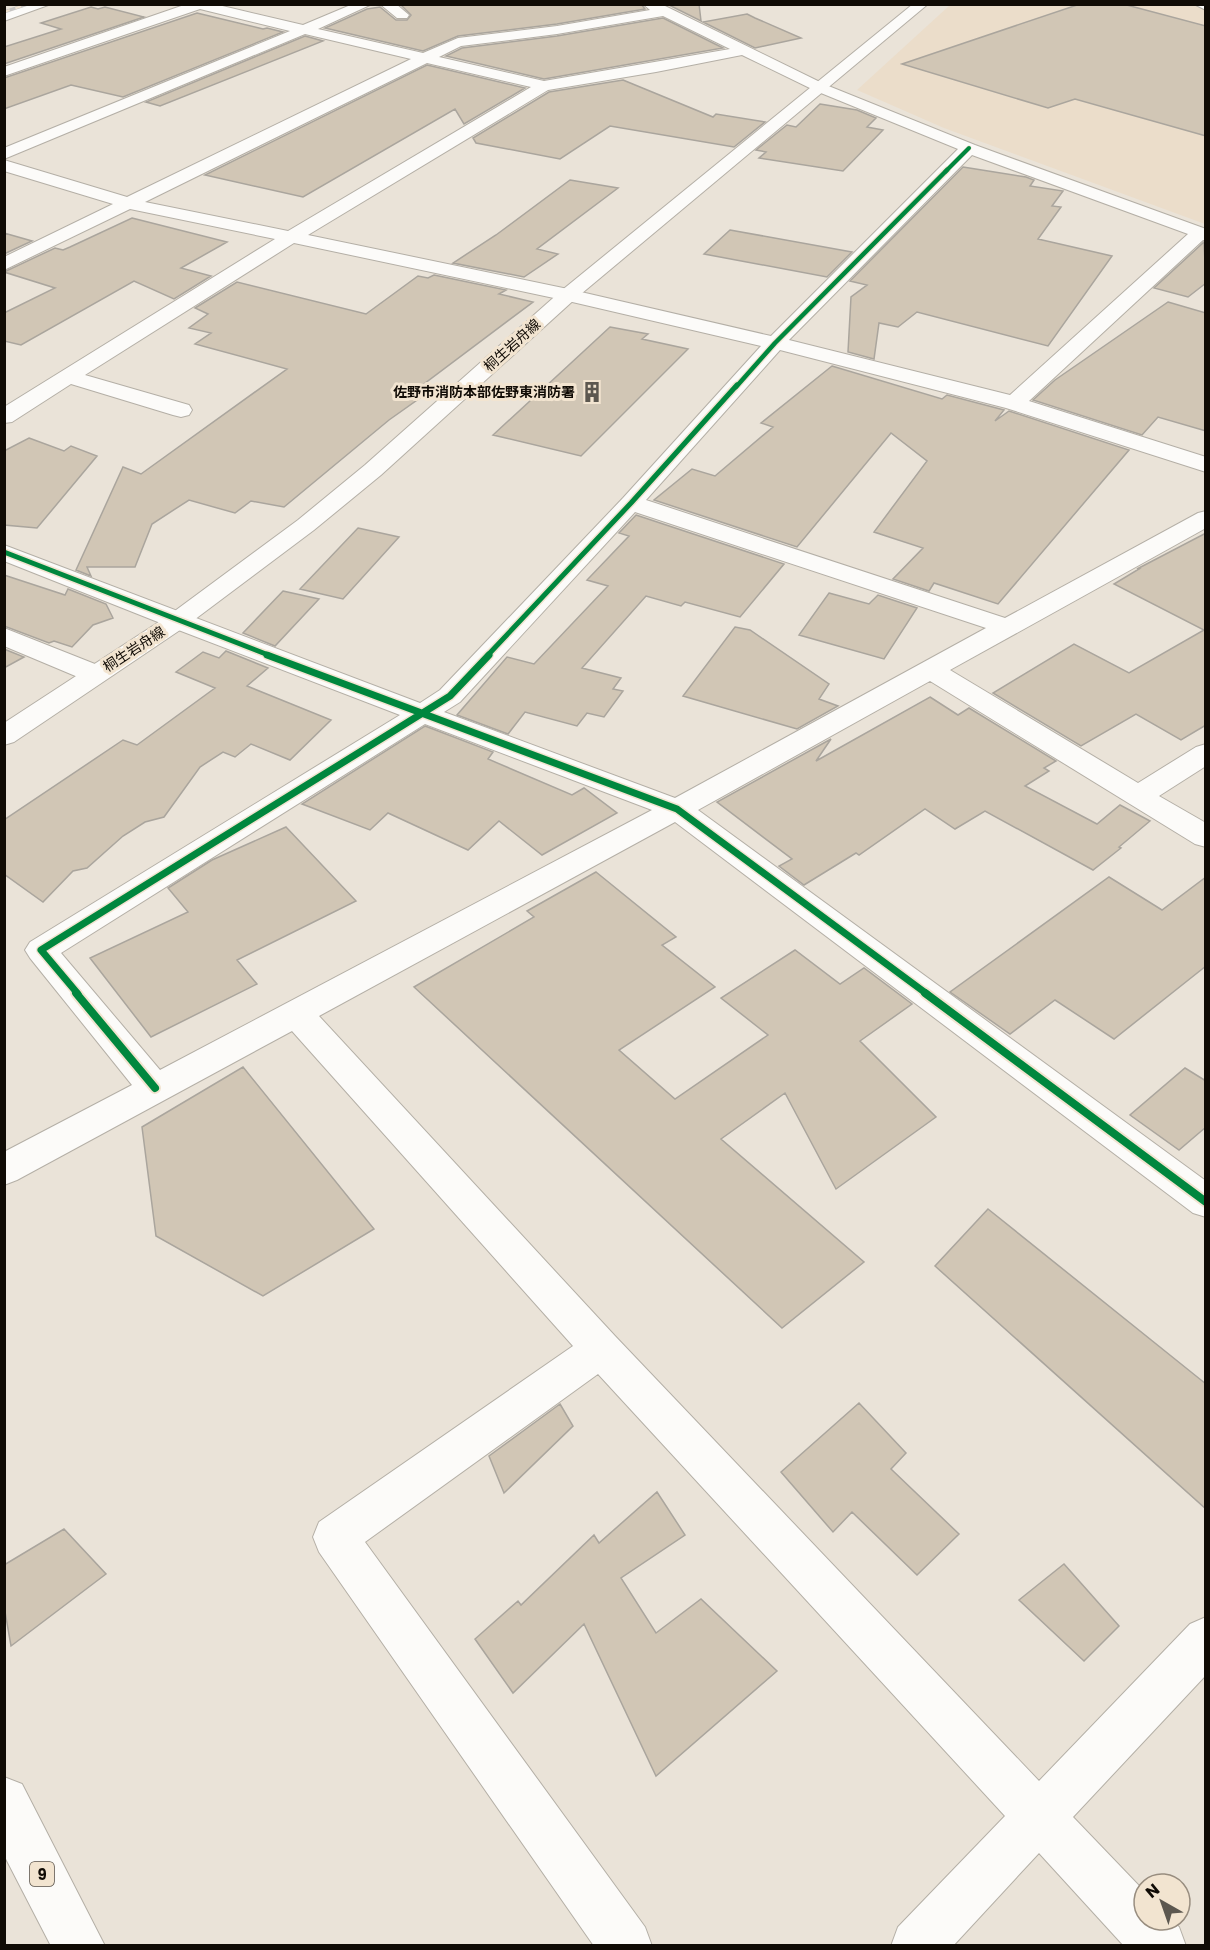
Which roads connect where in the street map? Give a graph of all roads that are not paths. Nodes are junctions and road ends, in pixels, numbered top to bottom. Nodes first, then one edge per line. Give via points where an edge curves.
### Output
1 (45, 4) edge
2 (366, 4) edge
3 (386, 4) edge
4 (922, 4) edge
5 (1200, 4) edge
6 (198, 5) edge
7 (1206, 6) edge
8 (655, 7) edge
9 (402, 15) dead end
10 (4, 17) edge
11 (307, 30) junction
12 (741, 51) junction
13 (422, 58) junction
14 (4, 72) edge
15 (544, 86) junction
16 (821, 88) junction
17 (969, 148) junction
18 (4, 153) edge
19 (4, 165) edge
20 (127, 203) junction
21 (1203, 234) edge
22 (290, 238) junction
23 (4, 264) edge
24 (568, 295) junction
25 (775, 343) junction
26 (69, 377) junction
27 (1014, 403) junction
28 (181, 410) dead end
29 (4, 417) edge
30 (1206, 465) edge
31 (631, 503) junction
32 (1206, 518) edge
33 (5, 553) edge
34 (177, 621) junction
35 (1008, 627) junction
36 (4, 636) edge
37 (932, 670) junction
38 (96, 674) junction
39 (422, 714) junction
40 (4, 736) edge
41 (1206, 753) edge
42 (1138, 796) junction
43 (677, 809) junction
44 (1206, 837) edge
45 (296, 1013) junction
46 (155, 1088) junction
47 (4, 1170) edge
48 (1206, 1202) edge
49 (601, 1349) junction
50 (1206, 1640) edge
51 (4, 1802) edge
52 (1038, 1816) junction
53 (79, 1946) edge
54 (626, 1946) edge
55 (917, 1946) edge
56 (1160, 1946) edge

1 - 10 street
2 - 11 street
3 - 9 street
4 - 16 street, 桐生岩舟線
5 - 7 street
6 - 11 street
6 - 14 street
8 - 12 street
8 - 13 street via 557,30 458,42
11 - 13 street
11 - 18 street
12 - 15 street
12 - 16 street
13 - 15 street
13 - 20 street
15 - 22 street
16 - 17 street
16 - 24 street, 桐生岩舟線
17 - 21 street
17 - 25 street
19 - 20 street
20 - 22 street
20 - 23 street
21 - 27 street
22 - 24 street
22 - 26 street
24 - 25 street
24 - 34 street, 桐生岩舟線 via 374,470
25 - 27 street
25 - 31 street
26 - 28 street
26 - 29 street
27 - 30 street
31 - 35 street
31 - 39 street via 450,696
32 - 35 street
33 - 34 street
34 - 38 street, 桐生岩舟線
34 - 39 street
35 - 37 street
36 - 38 street
37 - 42 street
37 - 43 street
38 - 40 street, 桐生岩舟線
39 - 43 street
39 - 46 street via 41,950
41 - 42 street
42 - 44 street
43 - 45 street
43 - 48 street
45 - 46 street
45 - 49 street
46 - 47 street
49 - 52 street
49 - 54 street via 335,1537
50 - 52 street
51 - 53 street, 9
52 - 55 street
52 - 56 street

